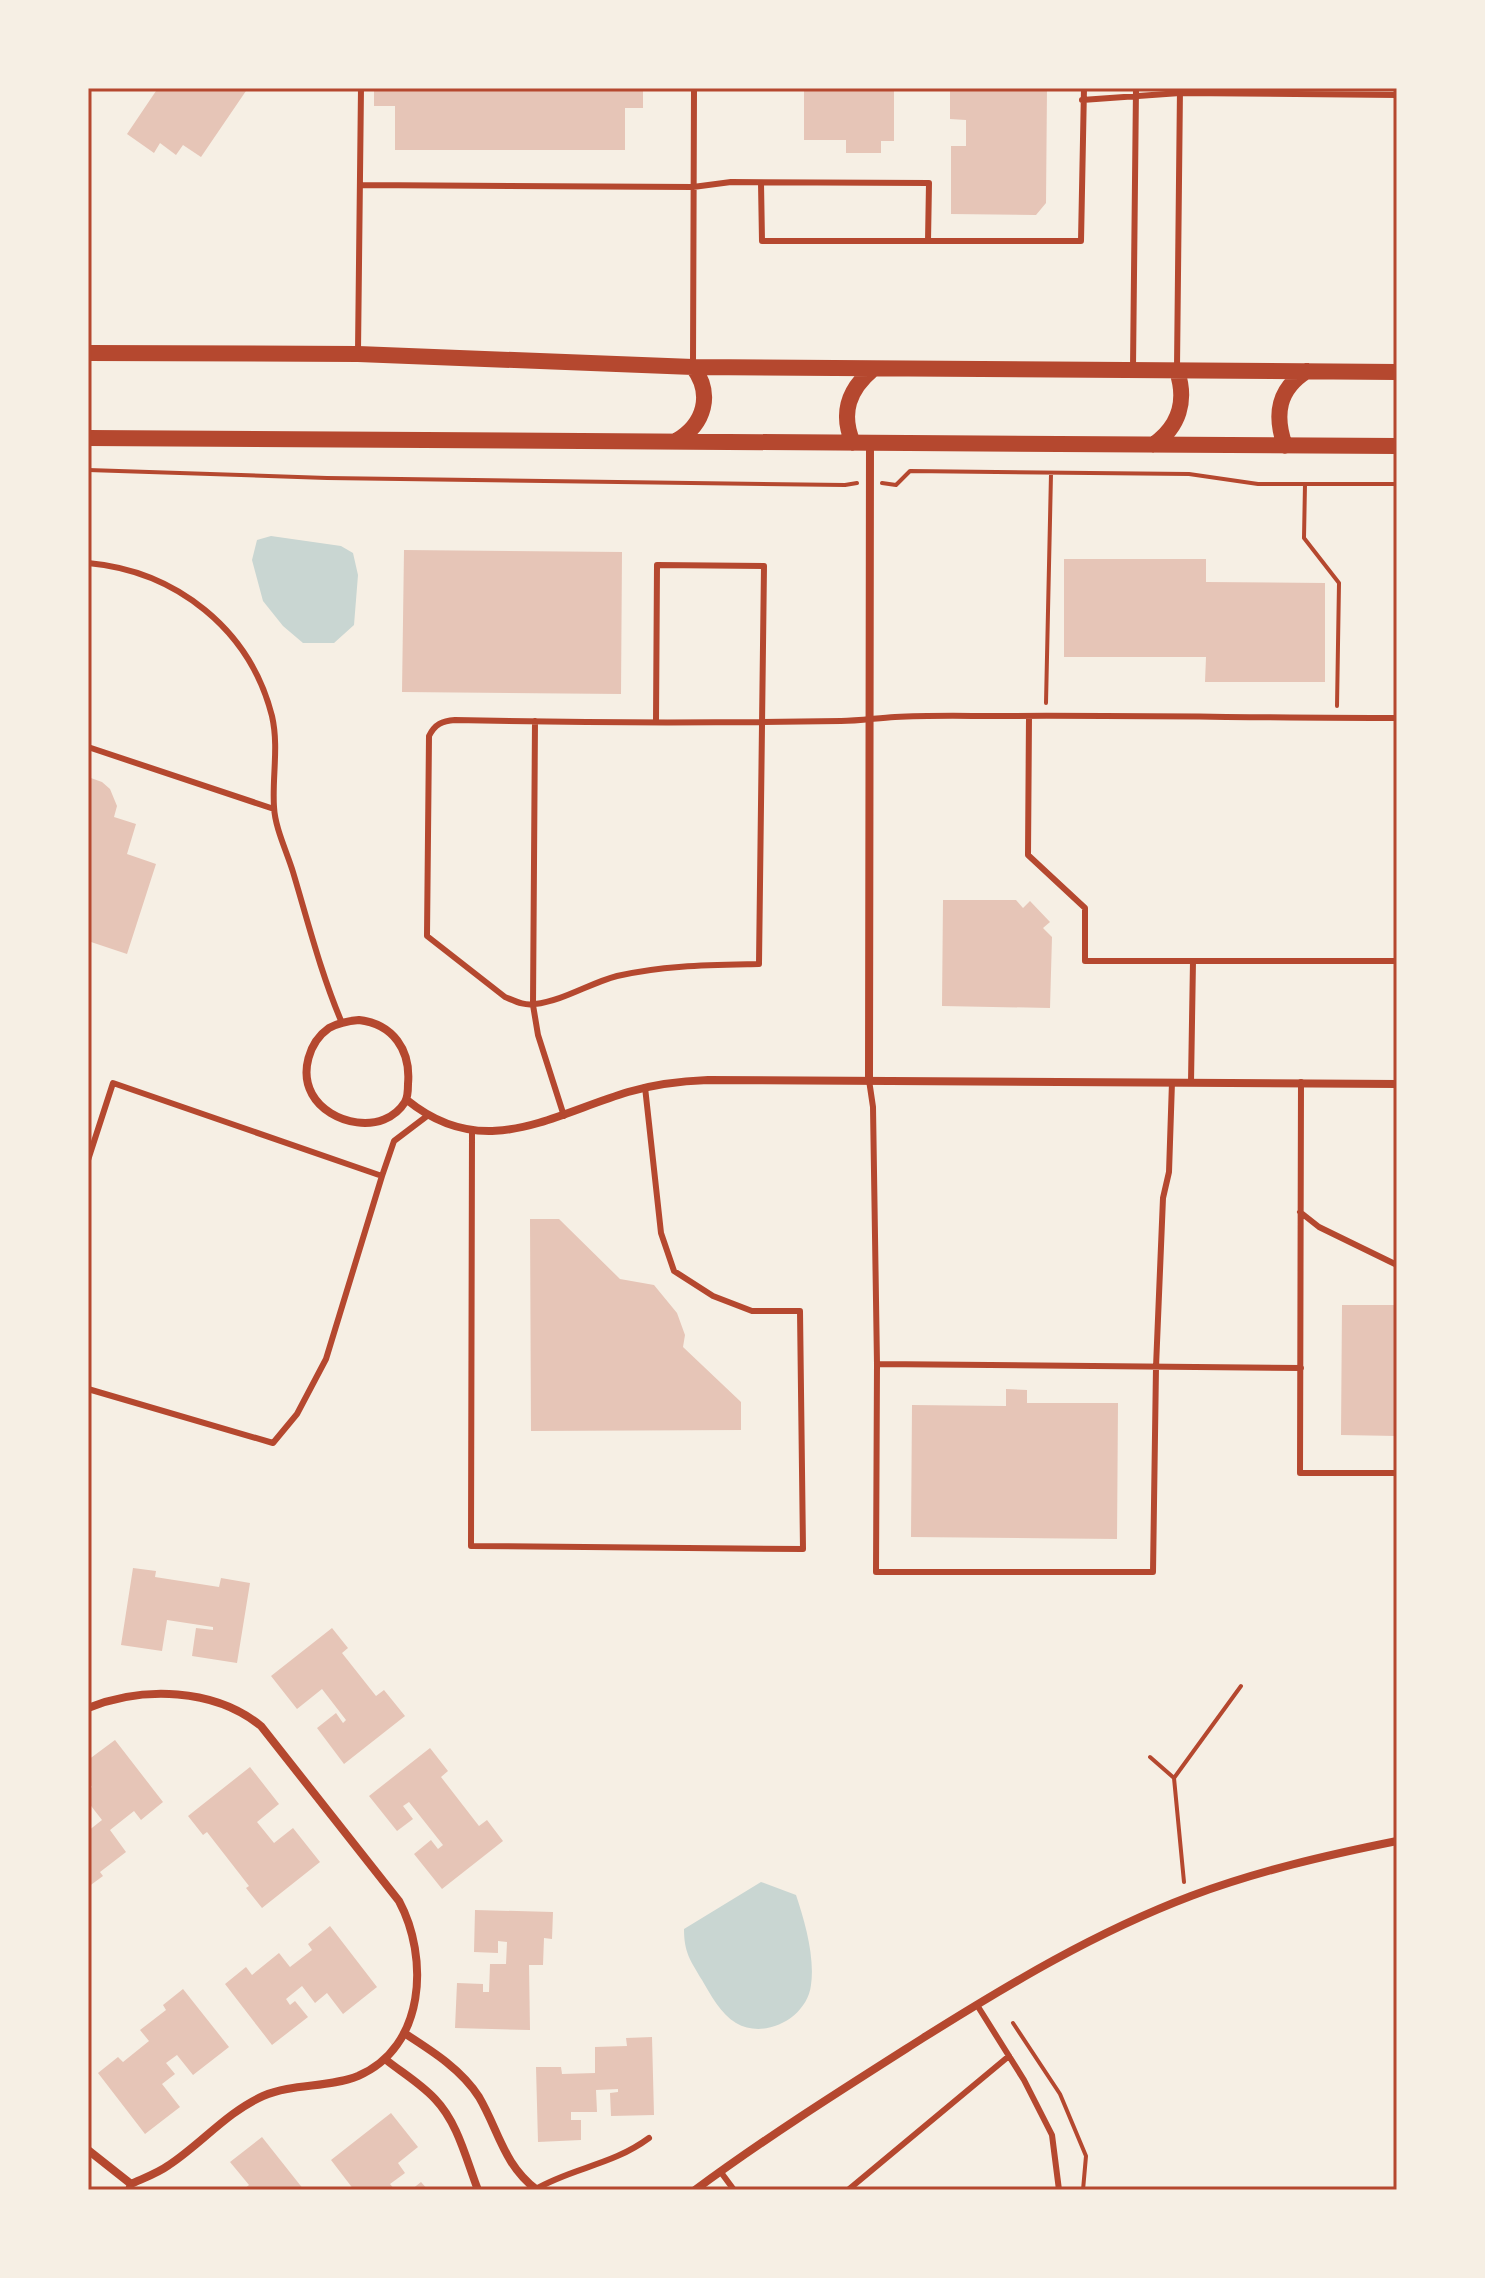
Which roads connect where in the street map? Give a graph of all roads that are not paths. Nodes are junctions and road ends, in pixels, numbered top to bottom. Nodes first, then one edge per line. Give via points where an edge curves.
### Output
1 (361, 88) edge
2 (694, 88) edge
3 (1084, 88) edge
4 (1136, 88) edge
5 (1180, 90) edge
6 (1397, 95) edge
7 (1136, 97) junction
8 (1082, 100) junction
9 (761, 183) junction
10 (361, 185) junction
11 (693, 187) junction
12 (928, 241) junction
13 (88, 353) edge
14 (358, 354) junction
15 (693, 367) junction
16 (873, 369) junction
17 (1133, 370) junction
18 (1177, 371) junction
19 (1307, 371) junction
20 (1397, 372) edge
21 (88, 438) edge
22 (675, 442) junction
23 (862, 443) junction
24 (1153, 445) junction
25 (1285, 446) junction
26 (1397, 446) edge
27 (88, 563) edge
28 (1029, 716) junction
29 (1397, 718) edge
30 (870, 720) junction
31 (535, 721) junction
32 (656, 721) junction
33 (763, 721) junction
34 (88, 747) edge
35 (274, 809) junction
36 (1193, 961) junction
37 (1397, 961) edge
38 (533, 1005) junction
39 (342, 1023) junction
40 (869, 1080) junction
41 (1172, 1082) junction
42 (1191, 1082) junction
43 (1301, 1082) junction
44 (1397, 1084) edge
45 (645, 1087) junction
46 (407, 1100) junction
47 (427, 1116) junction
48 (564, 1116) junction
49 (472, 1130) junction
50 (88, 1160) edge
51 (382, 1176) junction
52 (1300, 1212) junction
53 (1397, 1265) edge
54 (877, 1364) junction
55 (1156, 1367) junction
56 (1301, 1368) junction
57 (88, 1389) edge
58 (1397, 1473) edge
59 (88, 1708) edge
60 (1397, 1841) edge
61 (977, 2005) junction
62 (404, 2033) junction
63 (1009, 2056) junction
64 (385, 2059) junction
65 (649, 2138) dead end
66 (88, 2150) edge
67 (720, 2171) junction
68 (130, 2187) edge
69 (478, 2190) edge
70 (536, 2190) edge
71 (695, 2190) edge
72 (734, 2190) edge
73 (848, 2190) edge
74 (1059, 2190) edge

1 - 10 lane
2 - 11 lane
3 - 8 lane
4 - 7 lane
5 - 6 lane
5 - 7 lane
5 - 18 lane
7 - 8 lane
7 - 17 lane
8 - 12 lane via 1081,241
9 - 11 lane
9 - 12 lane via 762,241
9 - 12 lane via 929,183
10 - 11 lane
10 - 14 lane
11 - 15 lane
13 - 14 main road
14 - 15 main road
15 - 16 main road
15 - 22 main road via 705,388 705,401 697,425
16 - 17 main road
16 - 23 main road via 854,388 848,404 848,430
17 - 18 main road
18 - 19 main road
18 - 24 main road via 1179,415
19 - 20 main road
19 - 25 main road via 1282,396 1279,422
21 - 22 main road
22 - 23 main road
23 - 24 main road
23 - 30 street
24 - 25 main road
25 - 26 main road
27 - 35 lane via 169,585 208,611 238,643 253,666 272,718
28 - 29 lane
28 - 30 lane
28 - 36 lane via 1028,855 1085,908 1085,961
30 - 33 lane
30 - 40 street
31 - 32 lane
31 - 38 lane
31 - 38 lane via 455,720 433,727 427,905 427,936 505,997
32 - 33 lane
32 - 33 lane via 657,565 764,566
33 - 38 lane via 759,964 645,970
34 - 35 lane
35 - 39 lane
36 - 37 lane
36 - 42 lane
38 - 48 lane
39 - 46 street via 371,1021 393,1034 407,1060
39 - 46 street via 321,1035 308,1058 309,1089 318,1104 329,1114 360,1123 394,1114
40 - 41 street
40 - 45 street via 708,1080
40 - 54 lane
41 - 42 street
41 - 55 lane
42 - 43 street
43 - 44 street
43 - 52 lane
45 - 48 street
45 - 49 lane via 661,1233 674,1271 713,1296 752,1311 800,1311 803,1549 471,1546
46 - 47 street
47 - 49 street
47 - 51 lane via 394,1141
48 - 49 street via 516,1130
50 - 51 lane via 113,1083
51 - 57 lane via 326,1359 297,1414 273,1443
52 - 53 lane via 1319,1227
52 - 56 lane
54 - 55 lane
54 - 55 lane via 876,1572 1153,1572
55 - 56 lane
56 - 58 lane via 1300,1473
59 - 62 street via 121,1697 194,1697 230,1705 261,1726 410,1922 418,1973
60 - 61 street via 1282,1867 1188,1897 1121,1925
61 - 63 lane
61 - 67 street
62 - 64 street
62 - 70 street via 470,2085 515,2171
63 - 73 lane
63 - 74 lane via 1052,2135
64 - 68 street via 358,2076 263,2095 169,2166
64 - 69 street via 443,2109
65 - 70 lane via 623,2156
66 - 68 street
67 - 71 street
67 - 72 lane

